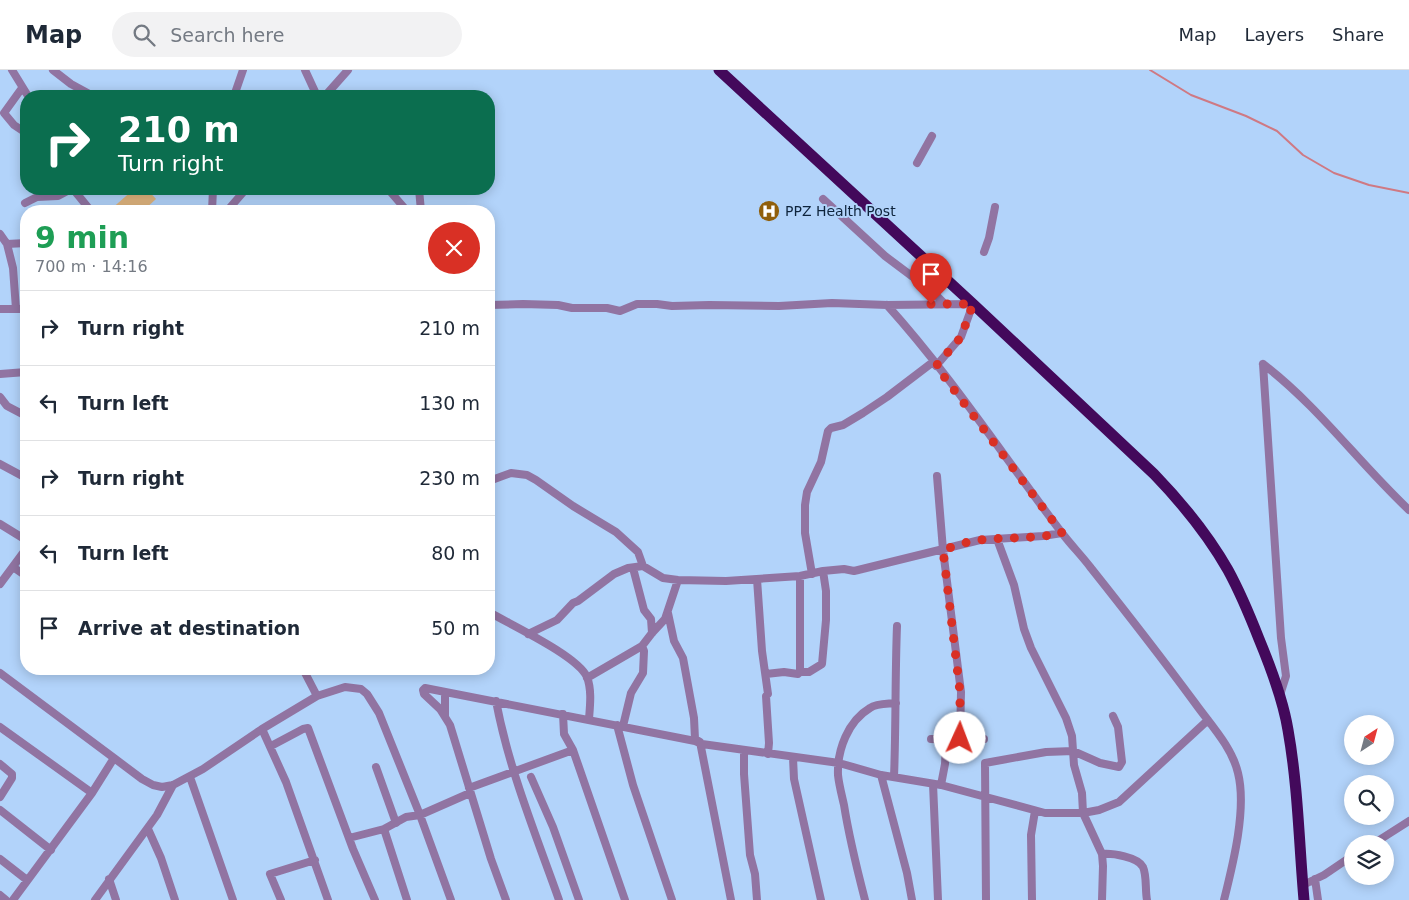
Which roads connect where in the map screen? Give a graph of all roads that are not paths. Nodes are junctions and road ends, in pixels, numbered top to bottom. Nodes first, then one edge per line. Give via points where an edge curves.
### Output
1 (12, 70) edge
2 (54, 70) edge
3 (242, 70) edge
4 (305, 70) edge
5 (348, 70) edge
6 (719, 70) edge
7 (22, 88) edge
8 (82, 90) edge
9 (236, 90) edge
10 (314, 90) edge
11 (331, 90) edge
12 (20, 91) edge
13 (20, 129) edge
14 (932, 136) dead end
15 (918, 163) dead end
16 (60, 195) edge
17 (77, 195) edge
18 (241, 195) edge
19 (393, 195) edge
20 (823, 199) dead end
21 (25, 203) dead end
22 (86, 205) edge
23 (231, 205) edge
24 (402, 205) edge
25 (995, 208) dead end
26 (0, 234) edge
27 (7, 244) junction
28 (20, 244) edge
29 (984, 252) dead end
30 (944, 303) junction
31 (973, 304) junction
32 (495, 305) edge
33 (887, 305) junction
34 (0, 309) edge
35 (16, 309) junction
36 (20, 309) edge
37 (935, 364) junction
38 (20, 372) edge
39 (0, 374) edge
40 (0, 398) edge
41 (20, 413) edge
42 (0, 464) edge
43 (20, 475) edge
44 (937, 476) dead end
45 (495, 479) edge
46 (1409, 510) edge
47 (0, 524) edge
48 (1062, 533) junction
49 (20, 536) edge
50 (997, 539) junction
51 (943, 550) junction
52 (20, 557) edge
53 (643, 566) junction
54 (13, 567) junction
55 (633, 568) junction
56 (823, 571) junction
57 (20, 572) edge
58 (812, 574) junction
59 (800, 576) junction
60 (757, 579) junction
61 (678, 580) junction
62 (0, 584) edge
63 (668, 613) junction
64 (495, 615) edge
65 (897, 626) dead end
66 (652, 632) junction
67 (528, 634) junction
68 (642, 646) junction
69 (800, 672) junction
70 (0, 673) edge
71 (766, 674) junction
72 (306, 675) edge
73 (587, 678) junction
74 (445, 692) junction
75 (318, 696) junction
76 (1279, 696) junction
77 (496, 701) junction
78 (896, 703) junction
79 (563, 714) junction
80 (445, 716) junction
81 (1113, 716) dead end
82 (590, 719) junction
83 (1208, 720) junction
84 (620, 726) junction
85 (0, 727) edge
86 (262, 729) junction
87 (960, 738) junction
88 (931, 739) dead end
89 (949, 740) junction
90 (984, 740) dead end
91 (700, 744) junction
92 (271, 746) junction
93 (573, 750) junction
94 (744, 750) junction
95 (1073, 751) junction
96 (768, 754) junction
97 (114, 758) junction
98 (793, 758) junction
99 (839, 763) junction
100 (0, 764) edge
101 (376, 767) dead end
102 (513, 771) junction
103 (882, 775) junction
104 (190, 777) junction
105 (531, 777) dead end
106 (894, 777) junction
107 (937, 784) junction
108 (173, 785) junction
109 (469, 790) junction
110 (92, 793) junction
111 (0, 797) edge
112 (985, 798) junction
113 (0, 810) edge
114 (1035, 811) junction
115 (1083, 814) junction
116 (420, 816) junction
117 (1409, 821) edge
118 (396, 823) junction
119 (148, 829) junction
120 (384, 829) junction
121 (1386, 835) edge
122 (349, 838) junction
123 (50, 850) junction
124 (1102, 854) junction
125 (0, 859) edge
126 (315, 860) junction
127 (1344, 861) edge
128 (109, 879) junction
129 (1315, 879) junction
130 (27, 880) junction
131 (1303, 885) junction
132 (0, 895) edge
133 (6, 900) edge
134 (13, 900) edge
135 (95, 900) edge
136 (116, 900) edge
137 (175, 900) edge
138 (233, 900) edge
139 (281, 900) edge
140 (328, 900) edge
141 (375, 900) edge
142 (407, 900) edge
143 (451, 900) edge
144 (506, 900) edge
145 (559, 900) edge
146 (579, 900) edge
147 (625, 900) edge
148 (672, 900) edge
149 (731, 900) edge
150 (757, 900) edge
151 (821, 900) edge
152 (864, 900) edge
153 (912, 900) edge
154 (938, 900) edge
155 (986, 900) edge
156 (1032, 900) edge
157 (1102, 900) edge
158 (1147, 900) edge
159 (1224, 900) edge
160 (1304, 900) edge
161 (1318, 900) edge

1 - 7 street
2 - 8 street
3 - 9 street
4 - 10 street
5 - 11 street
6 - 31 highway
12 - 13 street via 4,113
14 - 15 street
16 - 21 street via 37,197
17 - 22 street
18 - 23 street
19 - 24 street
20 - 30 street via 885,256
25 - 29 street
26 - 27 street
27 - 28 street
27 - 35 street via 13,268
30 - 31 street
30 - 33 street
31 - 37 street via 961,337
31 - 76 highway via 1154,474 1199,526 1228,570 1246,606
32 - 33 street via 558,305 620,311 637,304
33 - 37 street
34 - 35 street
35 - 36 street
37 - 48 street
37 - 58 street via 887,398 828,431 821,462 807,492 805,505 805,533
38 - 39 street
40 - 41 street
42 - 43 street
44 - 51 street
45 - 53 street via 511,473 536,480 568,504 616,532 638,552
46 - 76 street via 1333,430 1263,364 1286,676
47 - 49 street
48 - 50 street
48 - 83 street
50 - 51 street
50 - 95 street via 1014,585 1024,629 1066,718
51 - 56 street via 854,571
51 - 87 street via 960,692
52 - 54 street
53 - 55 street
53 - 61 street via 663,578
54 - 57 street
54 - 62 street
55 - 66 street
55 - 67 street via 614,574 573,603 557,620
56 - 58 street
56 - 69 street via 826,591 824,659 809,672
58 - 59 street
59 - 60 street
59 - 69 street
60 - 61 street via 720,582
60 - 71 street
61 - 63 street
63 - 66 street
63 - 91 street via 674,641 684,658 695,738
64 - 67 street
65 - 78 street
66 - 68 street
67 - 73 street via 564,654 579,666
68 - 73 street
68 - 84 street via 643,673 631,693
69 - 71 street
70 - 97 street
71 - 96 street
72 - 75 street
73 - 82 street
74 - 77 street
74 - 80 street
74 - 80 street via 423,690
75 - 86 street
75 - 116 street via 354,687 367,694 379,713
76 - 131 highway via 1289,739
77 - 79 street
77 - 102 street
78 - 99 street via 870,707 862,714 848,730
78 - 106 street
79 - 82 street
79 - 93 street via 564,734
80 - 109 street
81 - 95 street via 1118,727 1122,762 1119,767
82 - 84 street
83 - 115 street via 1119,802
83 - 159 street via 1232,756 1238,773 1239,826
84 - 91 street
84 - 148 street via 633,785
85 - 110 street
86 - 92 street
86 - 104 street
87 - 89 street
87 - 90 street
88 - 89 street
89 - 107 street
91 - 94 street
91 - 149 street
92 - 122 street via 308,728
92 - 126 street
93 - 102 street
93 - 147 street
94 - 96 street
94 - 150 street via 750,855
95 - 112 street via 1046,752 986,763
95 - 115 street
96 - 98 street
97 - 108 street via 154,785
97 - 110 street
98 - 99 street
98 - 151 street via 794,779
99 - 103 street
99 - 152 street via 845,816
100 - 111 street via 12,774 12,778
101 - 118 street
102 - 109 street
102 - 145 street
103 - 106 street
103 - 153 street
104 - 108 street
104 - 138 street
105 - 146 street
106 - 107 street
107 - 112 street
107 - 154 street
108 - 119 street
109 - 116 street
109 - 144 street
110 - 123 street
112 - 114 street
112 - 155 street
113 - 123 street
114 - 115 street
114 - 156 street via 1031,835
115 - 124 street
116 - 118 street via 406,817
116 - 143 street
117 - 121 street
118 - 120 street
119 - 128 street
119 - 137 street
120 - 122 street
120 - 142 street
122 - 141 street
123 - 130 street
124 - 157 street
124 - 158 street via 1139,862 1143,868
125 - 130 street
126 - 139 street via 270,874
126 - 140 street
127 - 129 street
128 - 135 street
128 - 136 street
129 - 131 street
129 - 161 street
130 - 134 street
131 - 160 highway
132 - 133 street

